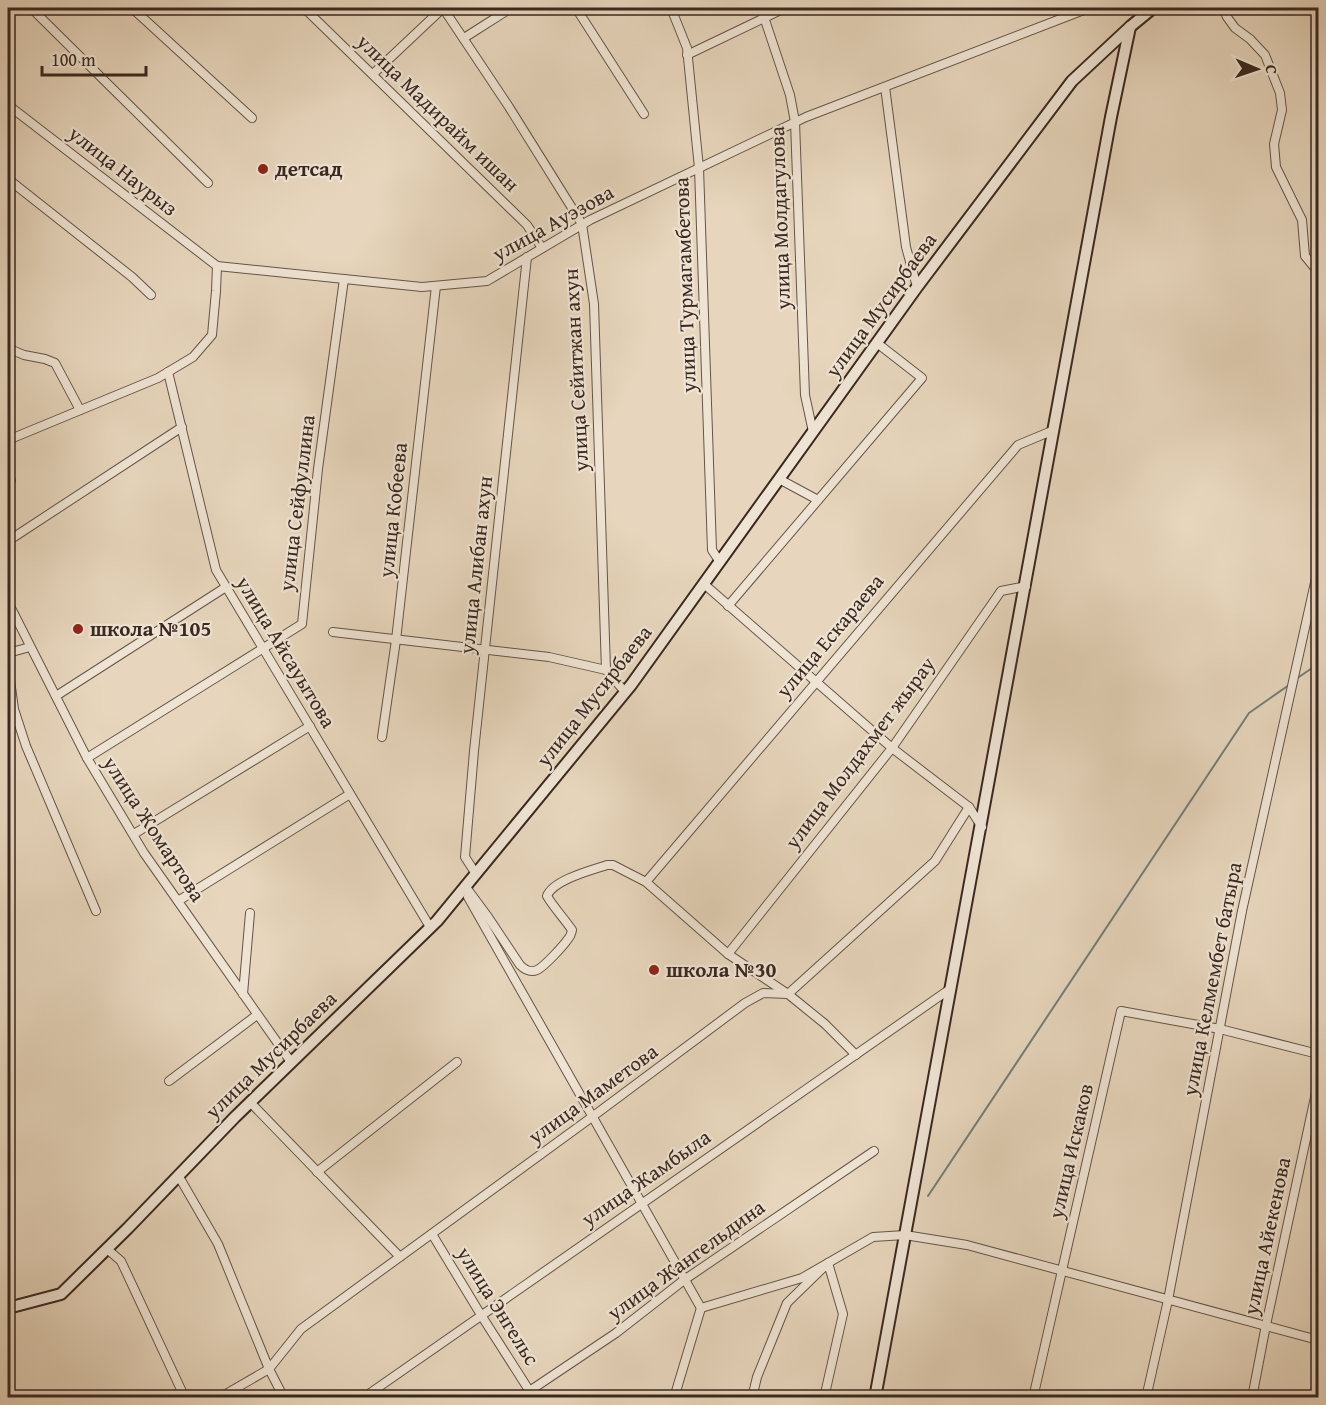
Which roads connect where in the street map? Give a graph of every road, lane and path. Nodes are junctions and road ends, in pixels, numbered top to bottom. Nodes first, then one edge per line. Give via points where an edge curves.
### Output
1 (31, 8) edge
2 (132, 8) edge
3 (304, 8) edge
4 (443, 8) edge
5 (511, 8) edge
6 (576, 8) edge
7 (671, 8) edge
8 (761, 8) edge
9 (785, 8) edge
10 (1089, 8) edge
11 (1153, 8) edge
12 (1223, 8) edge
13 (764, 17) junction
14 (1131, 26) junction
15 (464, 38) junction
16 (687, 55) junction
17 (373, 74) junction
18 (885, 87) junction
19 (8, 105) edge
20 (644, 114) dead end
21 (252, 118) dead end
22 (795, 122) junction
23 (699, 168) junction
24 (8, 179) edge
25 (208, 183) dead end
26 (582, 224) junction
27 (542, 248) junction
28 (527, 257) junction
29 (217, 266) junction
30 (1318, 270) edge
31 (344, 279) junction
32 (436, 286) junction
33 (917, 287) junction
34 (151, 295) dead end
35 (877, 343) junction
36 (8, 346) edge
37 (168, 372) junction
38 (80, 410) junction
39 (182, 427) junction
40 (1054, 430) junction
41 (813, 432) junction
42 (8, 440) edge
43 (8, 471) edge
44 (779, 479) junction
45 (11, 481) dead end
46 (818, 501) junction
47 (8, 541) edge
48 (720, 562) junction
49 (1318, 569) edge
50 (704, 584) junction
51 (1026, 586) junction
52 (226, 587) junction
53 (8, 602) edge
54 (728, 606) junction
55 (333, 632) dead end
56 (396, 640) junction
57 (30, 647) junction
58 (263, 648) junction
59 (485, 650) junction
60 (8, 653) edge
61 (8, 666) edge
62 (606, 669) junction
63 (815, 682) junction
64 (625, 692) junction
65 (56, 696) junction
66 (310, 726) junction
67 (382, 737) dead end
68 (891, 748) junction
69 (87, 758) junction
70 (351, 794) junction
71 (969, 807) junction
72 (982, 826) junction
73 (134, 834) junction
74 (476, 874) junction
75 (646, 882) junction
76 (464, 887) junction
77 (178, 901) junction
78 (96, 911) dead end
79 (250, 913) dead end
80 (430, 927) junction
81 (728, 954) junction
82 (950, 989) junction
83 (243, 994) junction
84 (788, 994) junction
85 (258, 1015) junction
86 (1220, 1029) junction
87 (1318, 1054) edge
88 (856, 1055) junction
89 (291, 1062) junction
90 (457, 1062) dead end
91 (169, 1081) dead end
92 (1318, 1083) edge
93 (250, 1102) junction
94 (592, 1118) junction
95 (874, 1151) dead end
96 (317, 1172) junction
97 (178, 1175) junction
98 (641, 1204) junction
99 (432, 1234) junction
100 (905, 1234) junction
101 (107, 1249) junction
102 (400, 1257) junction
103 (828, 1263) junction
104 (1062, 1271) junction
105 (684, 1281) junction
106 (1168, 1300) junction
107 (8, 1308) edge
108 (700, 1308) junction
109 (481, 1315) junction
110 (1266, 1325) junction
111 (1318, 1340) edge
112 (269, 1369) junction
113 (532, 1394) edge
114 (186, 1398) edge
115 (219, 1398) edge
116 (284, 1398) edge
117 (363, 1398) edge
118 (519, 1398) edge
119 (674, 1398) edge
120 (752, 1398) edge
121 (824, 1398) edge
122 (875, 1398) edge
123 (1034, 1398) edge
124 (1146, 1398) edge
125 (1252, 1398) edge

1 - 25 street, улица Наурыз
2 - 21 street
3 - 17 street, улица Мадирайм ишан
4 - 15 street, улица Сейитжан ахун
4 - 17 street
5 - 15 street
6 - 20 street
7 - 16 street, улица Турмагамбетова
8 - 13 street, улица Молдагулова
9 - 13 street
10 - 18 street, улица Ауэзова
11 - 14 street, улица Мусирбаева
12 - 30 street via 1235,28 1264,55 1280,93 1282,110 1274,144 1276,167 1302,220 1305,256
13 - 16 street
13 - 22 street, улица Молдагулова
14 - 33 street, улица Мусирбаева via 1072,81
14 - 40 street
15 - 26 street, улица Сейитжан ахун
16 - 23 street, улица Турмагамбетова
17 - 27 street, улица Мадирайм ишан via 527,225
18 - 22 street, улица Ауэзова
18 - 33 street via 906,247
19 - 29 street, улица Наурыз
22 - 23 street, улица Ауэзова
22 - 41 street, улица Молдагулова via 805,395
23 - 26 street, улица Ауэзова
23 - 48 street, улица Турмагамбетова via 712,550
24 - 34 street
26 - 27 street, улица Ауэзова
26 - 62 street, улица Сейитжан ахун via 594,304
27 - 28 street, улица Ауэзова
28 - 32 street, улица Ауэзова via 487,281
28 - 59 street, улица Алибан ахун
29 - 31 street, улица Ауэзова
29 - 37 street via 212,335 193,357
31 - 32 street, улица Ауэзова
31 - 58 street, улица Сейфуллина via 302,624
32 - 56 street, улица Кобеева
33 - 35 street, улица Мусирбаева
35 - 41 street, улица Мусирбаева
35 - 46 street via 922,378
36 - 38 street via 24,355 55,363
37 - 38 street
37 - 39 street, улица Айсауытова
38 - 42 street
39 - 47 street
39 - 52 street, улица Айсауытова via 216,570
40 - 51 street
40 - 63 street, улица Ескараева via 1018,445
41 - 44 street, улица Мусирбаева
43 - 45 street
44 - 46 street
44 - 48 street, улица Мусирбаева
46 - 54 street
48 - 50 street, улица Мусирбаева
49 - 86 street, улица Келмембет батыра via 1242,911
50 - 54 street
50 - 64 street, улица Мусирбаева
51 - 68 street, улица Молдахмет жырау via 1001,591
51 - 72 street
52 - 58 street, улица Айсауытова
52 - 65 street
53 - 57 street, улица Жомартова
54 - 63 street
55 - 56 street
56 - 59 street
56 - 67 street, улица Кобеева
57 - 60 street
57 - 65 street, улица Жомартова
58 - 66 street, улица Айсауытова
58 - 69 street, улица Сейфуллина
59 - 62 street via 549,657
59 - 74 street, улица Алибан ахун via 465,857
61 - 78 street via 14,709 26,746
62 - 64 street
63 - 68 street
63 - 75 street, улица Ескараева
64 - 74 street, улица Мусирбаева
65 - 69 street, улица Жомартова
66 - 70 street, улица Айсауытова
66 - 73 street
68 - 71 street
68 - 81 street, улица Молдахмет жырау
69 - 73 street, улица Жомартова
70 - 77 street
70 - 80 street, улица Айсауытова
71 - 72 street
71 - 84 street via 935,861
72 - 82 street
73 - 77 street, улица Жомартова
74 - 76 street, улица Мусирбаева
75 - 76 street via 607,865 556,885 547,896 572,930 570,937 546,964 530,971 520,965
75 - 81 street
76 - 80 street, улица Мусирбаева
76 - 94 street
77 - 83 street, улица Жомартова
79 - 83 street
80 - 89 street, улица Мусирбаева
81 - 84 street
82 - 88 street, улица Жамбыла
82 - 100 street
83 - 85 street, улица Жомартова
84 - 88 street
84 - 94 street, улица Маметова via 763,993 745,1003
85 - 89 street, улица Жомартова
85 - 91 street
86 - 87 street
86 - 104 street, улица Искаков via 1121,1011
86 - 106 street, улица Келмембет батыра
88 - 98 street, улица Жамбыла
89 - 93 street, улица Мусирбаева
90 - 96 street
92 - 110 street, улица Айекенова
93 - 96 street
93 - 97 street, улица Мусирбаева
94 - 98 street
94 - 99 street, улица Маметова
95 - 105 street, улица Жангельдина
96 - 102 street
97 - 101 street, улица Мусирбаева
97 - 112 street via 218,1244
98 - 105 street
98 - 109 street, улица Жамбыла
99 - 102 street, улица Маметова
99 - 109 street, улица Энгельс
100 - 103 street via 873,1237
100 - 104 street via 967,1245
100 - 122 street
101 - 107 street, улица Мусирбаева via 61,1294
101 - 114 street via 121,1261
102 - 112 street, улица Маметова via 301,1329
103 - 108 street via 802,1278
103 - 120 street via 787,1303
103 - 121 street via 843,1314
104 - 106 street
104 - 123 street, улица Искаков
105 - 108 street
105 - 113 street, улица Жангельдина
106 - 110 street
106 - 124 street, улица Келмембет батыра
108 - 119 street
109 - 113 street, улица Энгельс
109 - 117 street, улица Жамбыла
110 - 111 street
110 - 125 street, улица Айекенова
112 - 115 street, улица Маметова
112 - 116 street
113 - 118 street, улица Жангельдина

